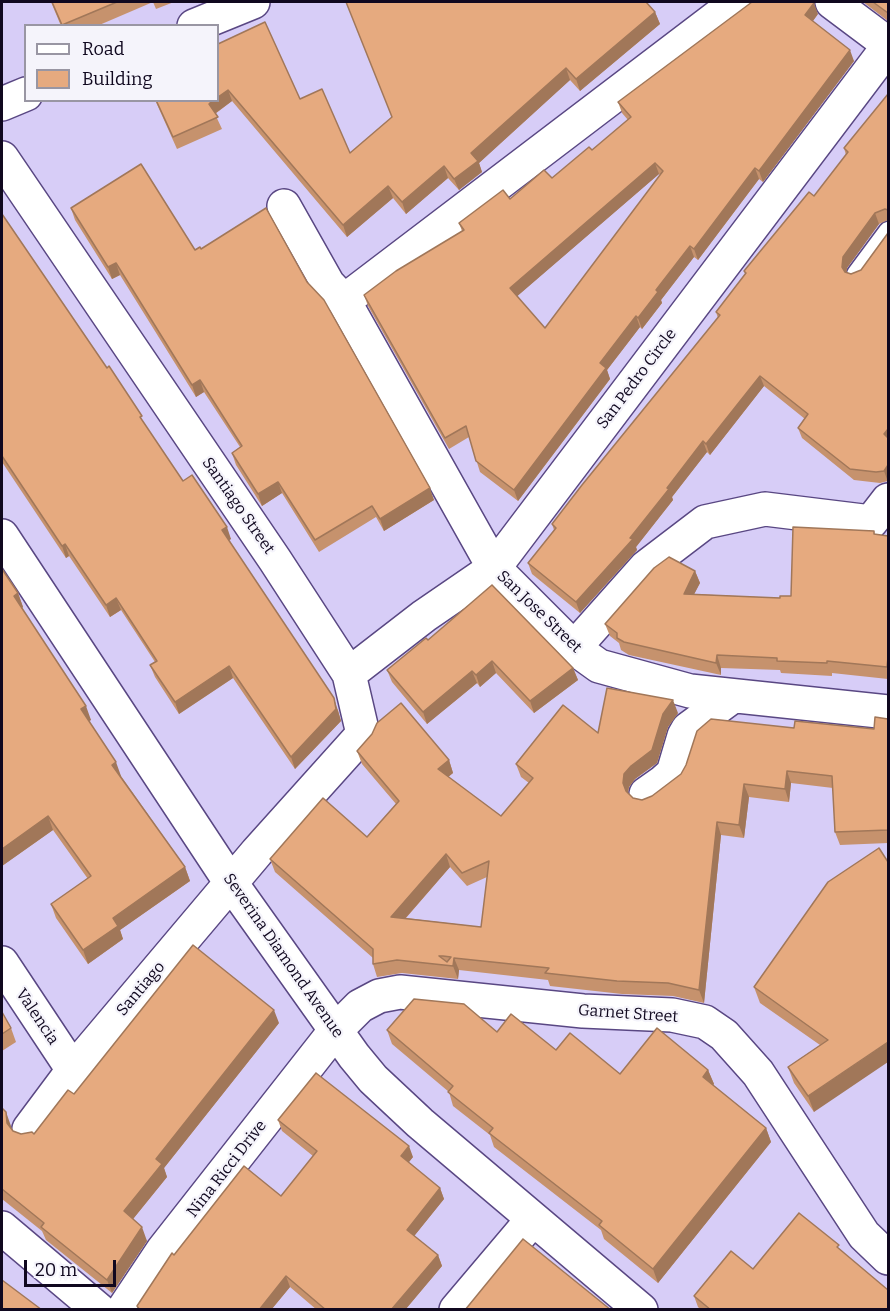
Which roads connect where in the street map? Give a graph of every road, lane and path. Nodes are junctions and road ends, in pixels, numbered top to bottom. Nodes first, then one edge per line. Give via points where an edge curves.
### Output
1 (253, 2) edge
2 (737, 2) edge
3 (832, 2) edge
4 (199, 24) edge
5 (888, 45) edge
6 (24, 95) edge
7 (2, 104) edge
8 (2, 158) edge
9 (284, 206) dead end
10 (888, 231) edge
11 (856, 274) edge
12 (344, 300) junction
13 (888, 500) edge
14 (2, 536) edge
15 (494, 568) junction
16 (574, 648) junction
17 (349, 674) junction
18 (733, 696) junction
19 (888, 712) edge
20 (646, 794) dead end
21 (257, 852) joint
22 (231, 883) junction
23 (2, 963) edge
24 (335, 1031) junction
25 (73, 1070) junction
26 (29, 1129) dead end
27 (533, 1219) junction
28 (2, 1228) edge
29 (888, 1258) edge
30 (99, 1310) edge
31 (123, 1310) edge
32 (456, 1310) edge
33 (641, 1310) edge

1 - 4 street
2 - 12 street
3 - 5 street, San Pedro Circle
5 - 15 street, San Pedro Circle
6 - 7 street
8 - 17 street, Santiago Street
9 - 12 street, San Jose Street via 328,284
10 - 11 lane
12 - 15 street, San Jose Street
13 - 16 street via 871,522 765,509 705,522 646,567
14 - 22 street, Severina Diamond Avenue
15 - 16 street, San Jose Street
15 - 17 street, San Pedro Circle via 423,616
16 - 18 street, San Jose Street via 600,666 690,691
17 - 21 street, Santiago Street via 363,734
18 - 19 street, San Jose Street
18 - 20 street via 688,729 673,772
21 - 22 street, Santiago
22 - 24 street, Severina Diamond Avenue
22 - 25 street, Santiago
23 - 25 street, Valencia
24 - 27 street, Severina Diamond Avenue via 374,1079 412,1116
24 - 29 street, Garnet Street via 360,1006 379,996 400,992 583,1011 672,1015 705,1022 724,1035 758,1072 864,1235
24 - 31 street, Nina Ricci Drive via 163,1250
25 - 26 street, Santiago
27 - 32 street
27 - 33 street, Severina Diamond Avenue
28 - 30 street

